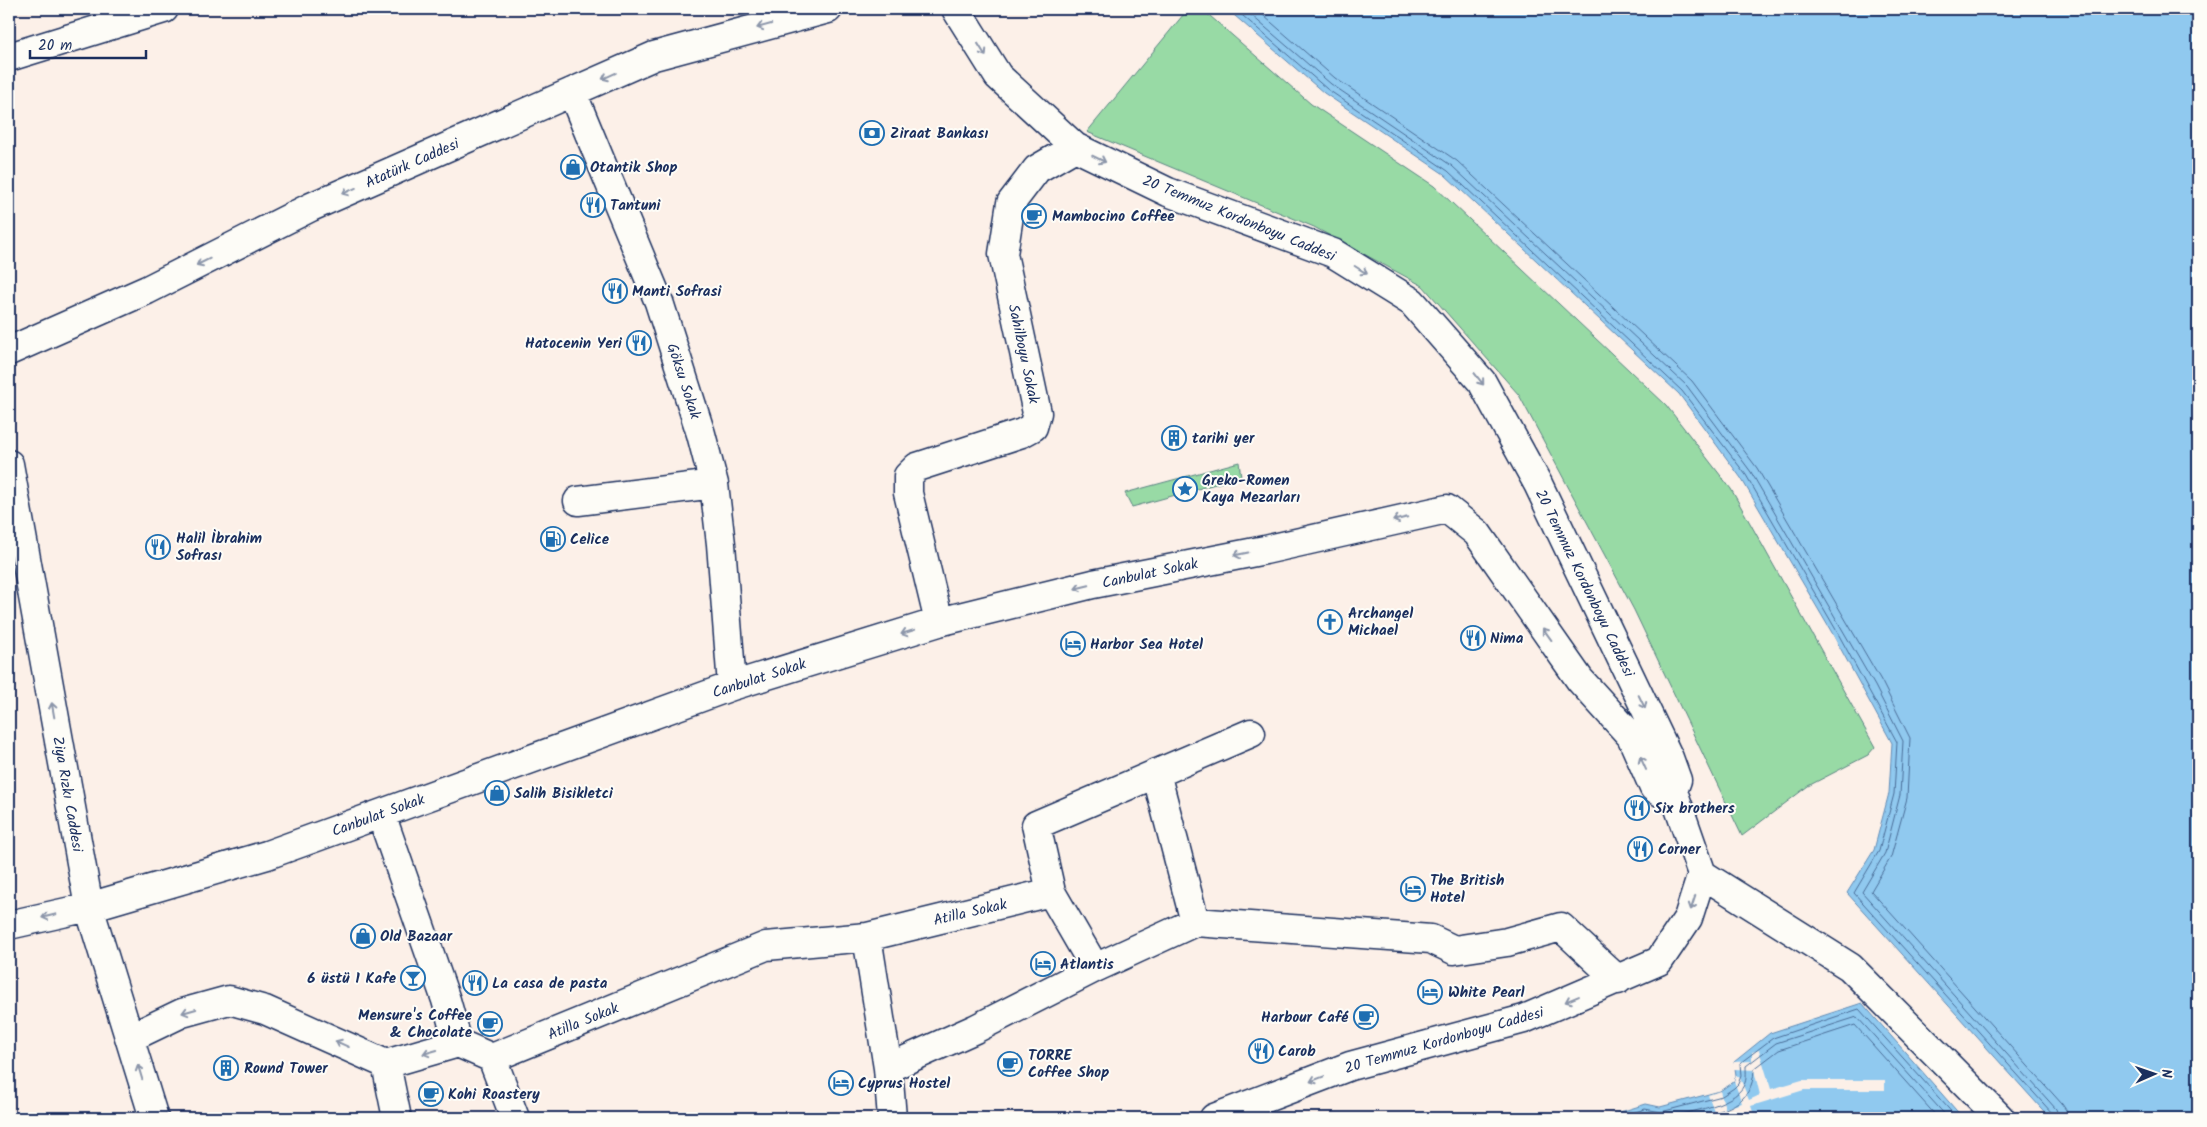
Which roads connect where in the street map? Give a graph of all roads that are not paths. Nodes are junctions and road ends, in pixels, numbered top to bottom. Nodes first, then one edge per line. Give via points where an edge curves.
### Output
1 (164, 9) edge
2 (828, 9) edge
3 (956, 9) edge
4 (9, 57) edge
5 (572, 92) junction
6 (1075, 148) junction
7 (9, 351) edge
8 (9, 464) edge
9 (714, 484) junction
10 (578, 501) dead end
11 (939, 622) junction
12 (732, 686) junction
13 (1251, 733) dead end
14 (1156, 773) junction
15 (1673, 791) junction
16 (381, 814) junction
17 (1702, 874) junction
18 (1051, 892) junction
19 (89, 907) junction
20 (1195, 922) junction
21 (9, 925) edge
22 (867, 936) junction
23 (1095, 968) junction
24 (1618, 980) junction
25 (130, 1038) junction
26 (458, 1043) junction
27 (492, 1058) junction
28 (386, 1064) junction
29 (888, 1068) junction
30 (154, 1118) edge
31 (397, 1118) edge
32 (515, 1118) edge
33 (892, 1118) edge
34 (1214, 1118) edge
35 (2000, 1118) edge

1 - 4 street
2 -> 5 street, Atatürk Caddesi via 654,56
3 -> 6 street, 20 Temmuz Kordonboyu Caddesi via 998,76
5 -> 7 street, Atatürk Caddesi via 311,207 147,290
5 - 9 street, Göksu Sokak via 659,302
6 - 11 street, Sahilboyu Sokak via 1037,169 1011,203 1003,254 1037,414 1033,427 917,467 908,476 908,493
6 -> 15 street, 20 Temmuz Kordonboyu Caddesi via 1168,192 1333,253 1412,302 1482,382 1538,484 1669,758 1677,780
19 -> 8 street, Ziya Rızkı Caddesi
9 - 10 street
9 - 12 street, Göksu Sokak
11 -> 12 street, Canbulat Sokak
15 -> 11 street, Canbulat Sokak via 1665,795 1654,788 1631,736 1580,680 1477,532 1447,509 1093,584
12 - 16 street, Canbulat Sokak
13 - 14 street
14 - 18 street via 1036,825
14 - 20 street
15 - 17 street, 20 Temmuz Kordonboyu Caddesi
16 - 19 street, Canbulat Sokak via 267,856
16 - 26 street
17 -> 24 street, 20 Temmuz Kordonboyu Caddesi via 1688,918 1659,961
17 - 35 street via 1850,966
18 - 22 street, Atilla Sokak
18 - 23 street
19 -> 21 street, Canbulat Sokak
19 - 25 street, Ziya Rızkı Caddesi
20 - 23 street
20 - 24 street via 1431,939 1454,950 1506,942 1560,927
22 - 27 street, Atilla Sokak via 766,946
22 - 29 street
23 - 29 street via 975,1030
24 -> 34 street, 20 Temmuz Kordonboyu Caddesi via 1524,1019 1350,1066
28 -> 25 street via 265,1010 230,1000 182,1012
30 -> 25 street, Ziya Rızkı Caddesi
26 - 27 street
26 -> 28 street
27 - 32 street
28 - 31 street
29 - 33 street

